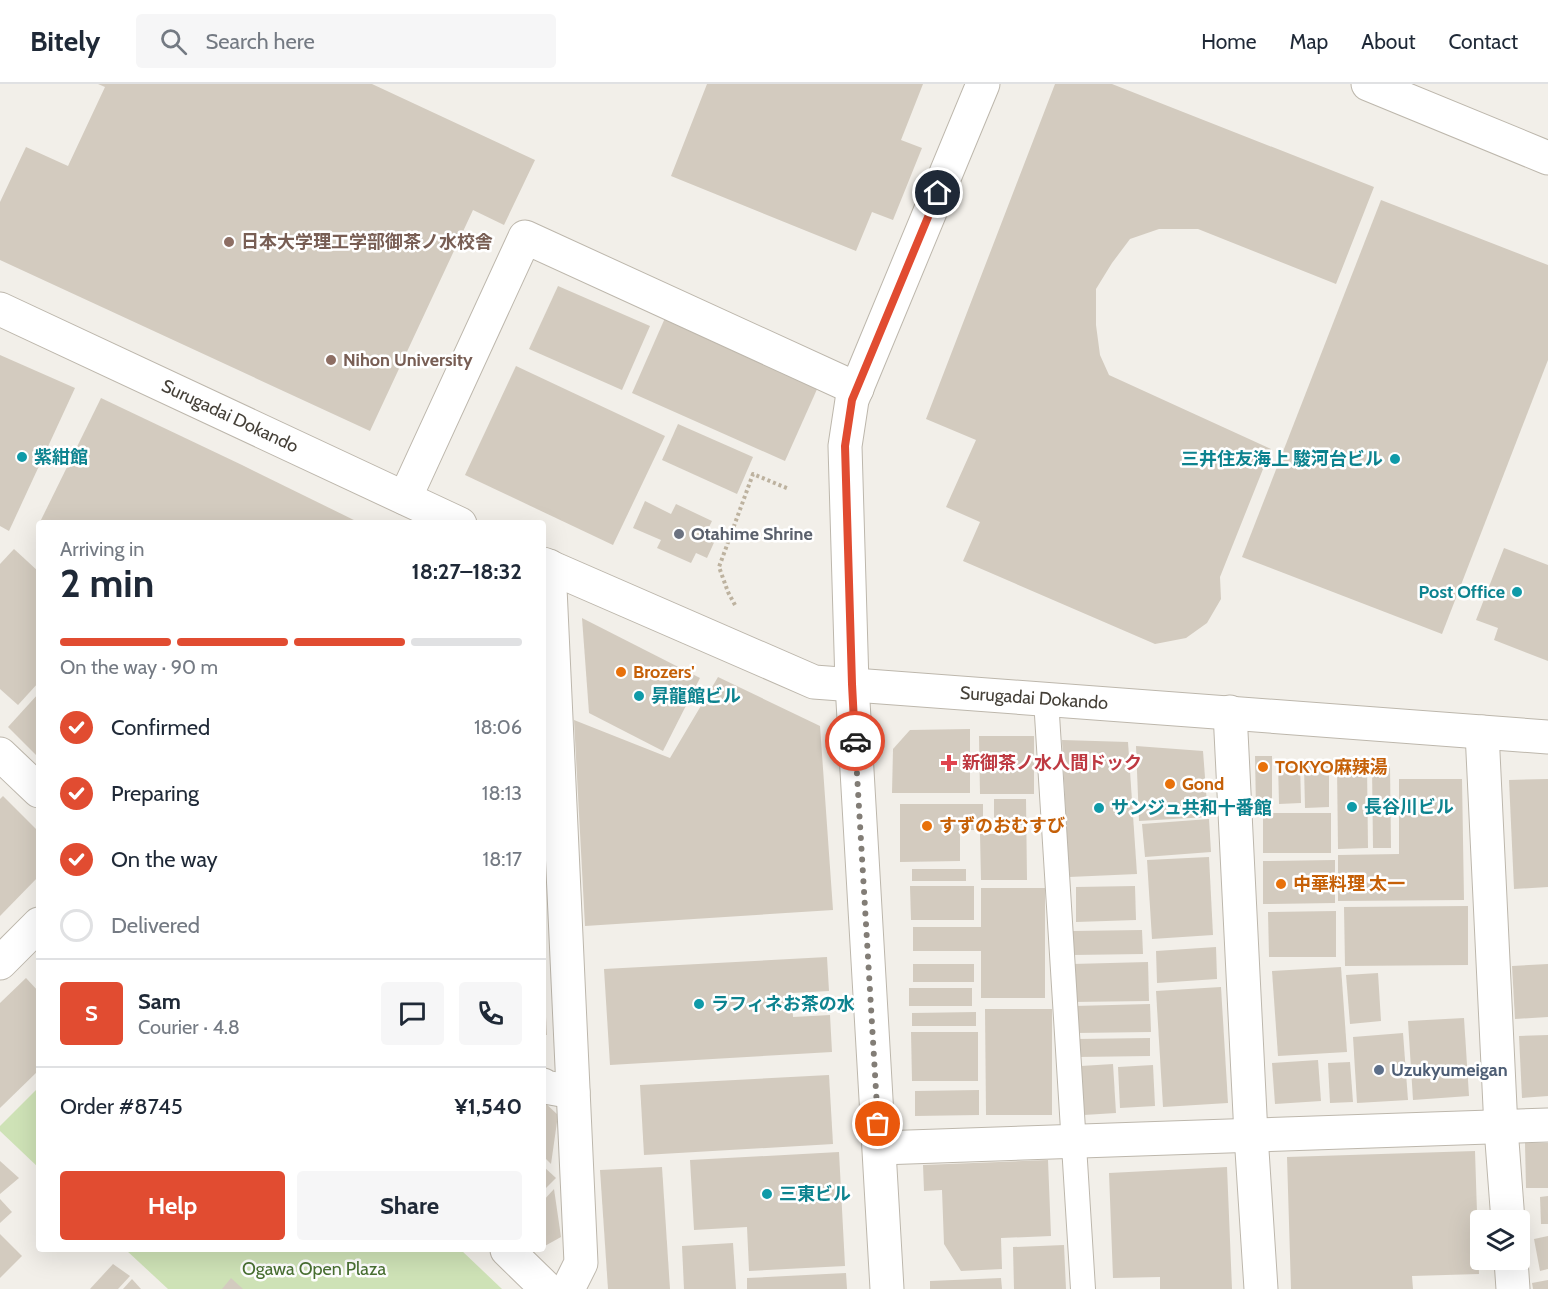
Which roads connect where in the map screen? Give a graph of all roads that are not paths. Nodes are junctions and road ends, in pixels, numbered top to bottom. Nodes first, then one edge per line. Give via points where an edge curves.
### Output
1 (983, 84) edge
2 (1368, 84) edge
3 (1548, 158) edge
4 (0, 309) edge
5 (857, 389) junction
6 (405, 498) junction
7 (443, 520) edge
8 (546, 565) edge
9 (852, 684) junction
10 (1046, 699) junction
11 (1230, 712) junction
12 (1482, 732) junction
13 (1548, 737) edge
14 (0, 754) edge
15 (36, 788) edge
16 (36, 927) edge
17 (0, 963) edge
18 (558, 1088) edge
19 (1548, 1125) edge
20 (1501, 1128) junction
21 (1251, 1135) junction
22 (1075, 1142) junction
23 (880, 1148) junction
24 (1507, 1210) edge
25 (509, 1252) edge
26 (1512, 1270) edge
27 (547, 1289) edge
28 (568, 1289) edge
29 (887, 1289) edge
30 (1083, 1289) edge
31 (1261, 1289) edge
32 (1513, 1289) edge

1 - 5 street
2 - 3 street
4 - 6 street, Surugadai Dokando
5 - 6 street via 525,237
5 - 9 street via 845,446
6 - 7 street, Surugadai Dokando
8 - 9 street, Surugadai Dokando via 814,682
8 - 18 street
9 - 10 street, Surugadai Dokando
9 - 23 street
10 - 11 street, Surugadai Dokando
10 - 22 lane
11 - 12 street, Surugadai Dokando
11 - 21 street
12 - 13 street, Surugadai Dokando
12 - 20 street
14 - 15 street
16 - 17 street
18 - 28 street via 580,1263
19 - 20 street
20 - 21 street
20 - 24 street
21 - 22 street
21 - 31 street
22 - 23 street
22 - 30 lane
23 - 29 street
25 - 27 street
26 - 32 street

